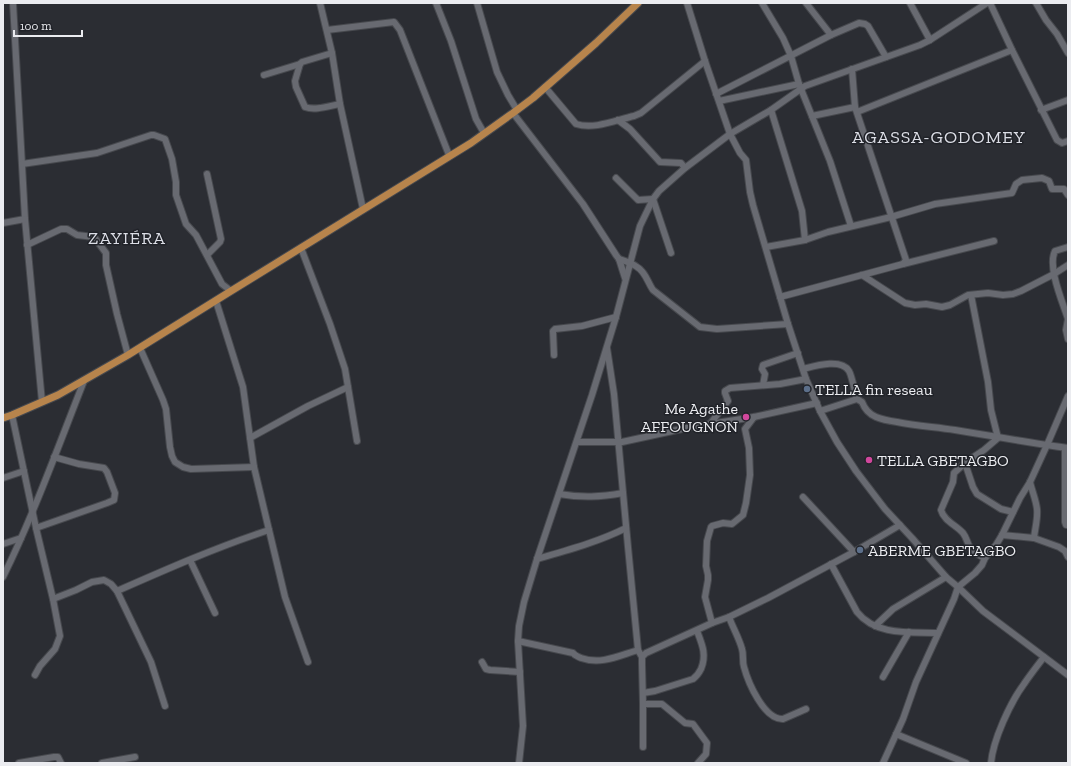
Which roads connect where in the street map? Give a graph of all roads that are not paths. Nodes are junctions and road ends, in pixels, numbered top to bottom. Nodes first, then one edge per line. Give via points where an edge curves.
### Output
1 (13, 3) edge
2 (320, 3) edge
3 (436, 3) edge
4 (477, 3) edge
5 (638, 3) edge
6 (687, 3) edge
7 (762, 3) edge
8 (806, 3) edge
9 (910, 3) edge
10 (988, 3) edge
11 (1036, 3) edge
12 (327, 30) junction
13 (831, 35) junction
14 (930, 40) junction
15 (1012, 50) junction
16 (332, 53) junction
17 (1068, 53) edge
18 (791, 56) junction
19 (886, 57) junction
20 (705, 60) junction
21 (300, 64) junction
22 (852, 69) junction
23 (264, 75) dead end
24 (800, 86) junction
25 (545, 87) junction
26 (716, 94) junction
27 (1068, 100) edge
28 (719, 101) junction
29 (340, 104) junction
30 (856, 109) junction
31 (771, 110) junction
32 (1041, 110) junction
33 (515, 112) junction
34 (634, 116) junction
35 (812, 116) junction
36 (618, 120) junction
37 (630, 129) junction
38 (484, 133) junction
39 (730, 134) junction
40 (1068, 141) edge
41 (448, 155) junction
42 (22, 164) junction
43 (685, 168) junction
44 (208, 174) dead end
45 (616, 178) dead end
46 (1068, 195) edge
47 (653, 199) junction
48 (363, 209) junction
49 (891, 217) junction
50 (25, 219) junction
51 (3, 223) edge
52 (851, 226) junction
53 (805, 240) junction
54 (994, 241) dead end
55 (27, 245) junction
56 (1068, 247) edge
57 (301, 248) junction
58 (766, 248) junction
59 (671, 253) dead end
60 (208, 255) junction
61 (619, 259) junction
62 (630, 263) junction
63 (903, 264) junction
64 (1068, 265) edge
65 (1054, 274) junction
66 (862, 275) junction
67 (626, 278) junction
68 (231, 291) junction
69 (971, 295) junction
70 (780, 297) junction
71 (216, 301) junction
72 (616, 317) junction
73 (1068, 319) edge
74 (788, 324) junction
75 (1068, 338) edge
76 (607, 346) junction
77 (140, 348) junction
78 (798, 353) junction
79 (128, 355) junction
80 (554, 355) dead end
81 (803, 369) junction
82 (806, 379) junction
83 (84, 381) junction
84 (764, 385) junction
85 (348, 387) junction
86 (1068, 396) edge
87 (857, 399) junction
88 (42, 402) junction
89 (817, 403) junction
90 (820, 411) junction
91 (12, 415) junction
92 (754, 417) junction
93 (3, 418) edge
94 (710, 424) junction
95 (250, 438) junction
96 (998, 438) junction
97 (357, 441) dead end
98 (577, 442) junction
99 (618, 442) junction
100 (1047, 445) junction
101 (1067, 448) edge
102 (54, 457) junction
103 (965, 463) junction
104 (254, 467) junction
105 (24, 471) junction
106 (3, 478) edge
107 (1030, 482) junction
108 (623, 493) junction
109 (559, 494) junction
110 (803, 497) dead end
111 (33, 510) junction
112 (1013, 512) junction
113 (900, 525) junction
114 (1068, 525) edge
115 (36, 528) junction
116 (626, 528) junction
117 (269, 530) junction
118 (1002, 535) junction
119 (21, 538) junction
120 (1034, 538) junction
121 (3, 544) edge
122 (854, 552) junction
123 (1068, 557) edge
124 (985, 558) junction
125 (537, 559) junction
126 (190, 560) junction
127 (831, 564) junction
128 (3, 577) edge
129 (946, 577) junction
130 (958, 587) junction
131 (118, 591) junction
132 (53, 599) junction
133 (215, 613) dead end
134 (729, 617) junction
135 (712, 624) junction
136 (876, 626) junction
137 (697, 631) junction
138 (909, 632) junction
139 (938, 633) junction
140 (518, 641) junction
141 (638, 650) junction
142 (642, 657) junction
143 (1044, 657) junction
144 (308, 662) dead end
145 (482, 662) dead end
146 (520, 672) junction
147 (35, 675) dead end
148 (1068, 675) edge
149 (883, 677) dead end
150 (643, 693) junction
151 (643, 704) junction
152 (165, 706) dead end
153 (806, 709) dead end
154 (896, 734) junction
155 (643, 747) dead end
156 (135, 757) dead end
157 (19, 763) edge
158 (61, 763) edge
159 (102, 763) edge
160 (519, 763) edge
161 (698, 763) edge
162 (883, 763) edge
163 (966, 763) edge
164 (991, 763) edge

1 - 42 street
2 - 12 street
3 - 38 street via 476,119
4 - 33 street via 497,72
5 - 25 main road
6 - 20 street
7 - 18 street
8 - 13 street
9 - 14 street
10 - 14 street
10 - 15 street
11 - 17 street
12 - 16 street
12 - 41 street via 394,22 400,30
13 - 18 street
13 - 19 street via 859,23 865,24
14 - 19 street
15 - 30 street
15 - 32 street
16 - 21 street
16 - 29 street
18 - 24 street
18 - 26 street
19 - 22 street
20 - 26 street
20 - 34 street
21 - 23 street
21 - 29 street via 295,81 303,105 315,108
22 - 24 street
22 - 30 street
24 - 28 street
24 - 31 street
24 - 35 street
25 - 33 main road
25 - 36 street via 576,124 592,126
26 - 28 street
27 - 32 street
28 - 39 street
29 - 48 street
30 - 35 street
30 - 49 street
31 - 39 street
31 - 53 street via 802,211
32 - 40 street via 1057,140 1062,143
33 - 38 main road
33 - 61 street via 583,204
34 - 36 street
34 - 37 street
35 - 52 street
36 - 37 street
37 - 43 street via 660,162 681,163
38 - 41 main road
39 - 43 street
39 - 58 street via 746,160 750,192
41 - 48 main road
42 - 50 street
42 - 60 street via 97,153 151,135 162,137 172,159 176,195 186,224
43 - 47 street
44 - 60 street via 221,239
45 - 47 street via 638,200
46 - 49 street via 1064,189 1052,189 1049,181 1042,178 1022,180 1016,184 1012,193 935,204
47 - 59 street
47 - 62 street via 640,226
48 - 57 main road
49 - 52 street
49 - 63 street via 906,258
50 - 51 street
50 - 55 street
52 - 53 street
53 - 58 street
54 - 63 street
55 - 79 street via 61,229 68,229 77,235 94,237 106,253 106,265
55 - 88 street
56 - 65 street via 1055,251 1052,258
57 - 68 main road
57 - 85 street via 330,324
58 - 70 street
60 - 68 street via 222,284
61 - 62 street
61 - 67 street
62 - 67 street
62 - 74 street via 641,270 653,290 700,327 717,329
63 - 66 street
64 - 65 street
65 - 69 street via 1013,294
65 - 73 street
66 - 69 street via 905,303 915,305 942,307
66 - 70 street
67 - 72 street
68 - 71 main road
69 - 96 street
70 - 74 street
71 - 77 main road
71 - 95 street via 243,387
72 - 76 street
72 - 80 street via 582,326 555,329
73 - 75 street
74 - 78 street
76 - 98 street
76 - 99 street
77 - 79 main road
77 - 104 street via 166,408 170,447 175,462 191,469
78 - 81 street
78 - 84 street via 763,365
79 - 83 main road
81 - 82 street
81 - 87 street via 830,364 841,365 849,371
82 - 84 street
82 - 89 street
83 - 88 main road
83 - 102 street
84 - 94 street via 730,388 725,391 728,401
85 - 95 street
85 - 97 street
86 - 100 street
87 - 90 street
87 - 96 street via 868,412 884,420
88 - 91 main road
89 - 90 street
89 - 92 street
90 - 113 street via 856,471
91 - 93 main road
91 - 105 street
92 - 94 street
92 - 135 street via 745,429 750,475 742,515 732,524 712,526 707,541 708,580 705,597
94 - 99 street
95 - 104 street
96 - 100 street
96 - 103 street
98 - 99 street
98 - 109 street
99 - 108 street
100 - 101 street
100 - 107 street
101 - 114 street via 1065,522
102 - 111 street
102 - 115 street via 104,468 115,493 114,500
103 - 112 street via 977,494 1001,509
103 - 124 street via 954,473 953,482 941,510 942,514 962,532 969,548
104 - 117 street
105 - 106 street
105 - 111 street
107 - 112 street
107 - 120 street via 1037,510
108 - 109 street via 595,497
108 - 116 street
109 - 125 street
110 - 122 street
111 - 115 street
111 - 119 street
112 - 118 street
113 - 122 street
113 - 129 street
115 - 132 street
116 - 125 street via 584,546
116 - 141 street
117 - 126 street
117 - 144 street via 285,597
118 - 120 street
118 - 124 street
119 - 121 street
119 - 128 street
120 - 123 street via 1060,548
122 - 127 street
124 - 130 street via 982,565
125 - 140 street via 524,602
126 - 131 street
126 - 133 street
127 - 134 street
127 - 136 street via 857,612
129 - 130 street
129 - 136 street via 894,609
130 - 139 street
130 - 143 street via 983,611
131 - 132 street via 104,580 92,582
131 - 152 street via 151,662
132 - 147 street via 60,636 55,649
134 - 135 street
134 - 153 street via 742,650 743,665 762,706 779,719
135 - 137 street
136 - 138 street via 891,631
137 - 142 street
137 - 150 street via 703,645 704,659 696,677
138 - 139 street
138 - 149 street
139 - 154 street
140 - 141 street via 573,653 575,656 596,661
140 - 146 street
141 - 142 street
142 - 150 street
143 - 148 street
143 - 164 street via 1009,709 999,731
145 - 146 street via 486,669
146 - 160 street via 523,726
150 - 151 street
151 - 155 street
151 - 161 street via 660,703 685,723 693,724 707,743 706,754
154 - 162 street
154 - 163 street
156 - 159 street
157 - 158 street via 54,757

